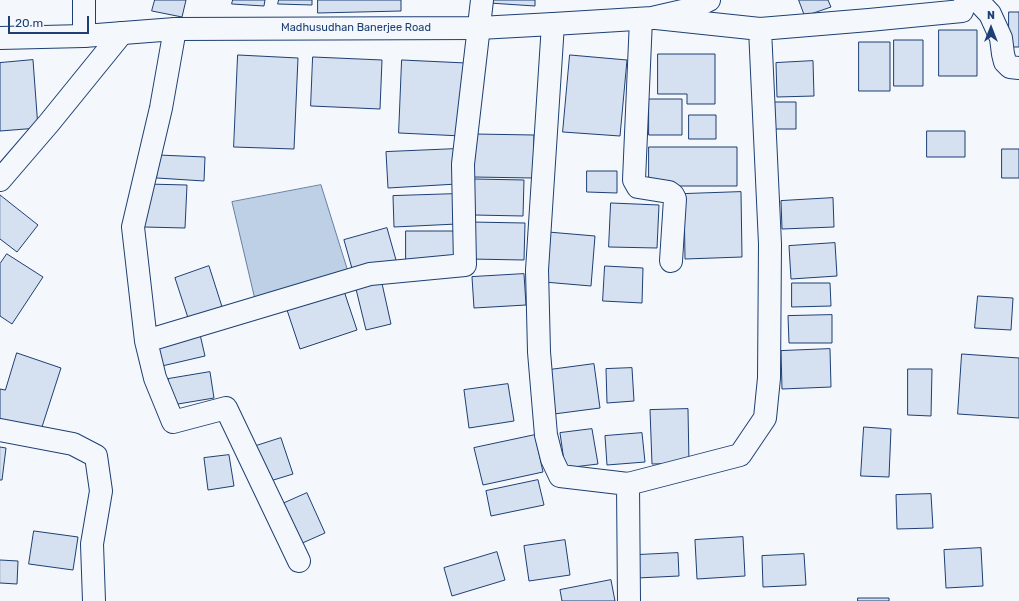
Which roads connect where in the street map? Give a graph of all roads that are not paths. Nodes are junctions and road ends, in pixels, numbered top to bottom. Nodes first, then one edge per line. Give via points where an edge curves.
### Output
1 (84, 0) edge
2 (482, 0) edge
3 (709, 0) edge
4 (966, 0) edge
5 (977, 0) edge
6 (647, 18) junction
7 (553, 24) junction
8 (479, 28) junction
9 (175, 29) junction
10 (760, 29) junction
11 (122, 33) junction
12 (84, 36) junction
13 (0, 38) edge
14 (1019, 68) edge
15 (4, 170) edge
16 (671, 262) dead end
17 (146, 341) junction
18 (0, 430) edge
19 (628, 484) junction
20 (299, 561) dead end
21 (94, 601) edge
22 (629, 601) edge

1 - 12 street
2 - 8 street
3 - 6 street, Madhusudhan Banerjee Road via 691,9
4 - 10 street via 962,11
5 - 14 street via 990,14 1001,38 1005,62 1010,67
6 - 7 street, Madhusudhan Banerjee Road
6 - 10 street
6 - 16 street via 634,180 638,187 669,192 675,199
7 - 8 street, Madhusudhan Banerjee Road
7 - 19 street via 537,270 539,352 546,435 552,459 560,476
8 - 9 street, Madhusudhan Banerjee Road
8 - 17 street via 463,164 465,265 370,274
9 - 11 street, Madhusudhan Banerjee Road
9 - 17 street via 161,108 133,227
10 - 19 street via 770,244 769,378 765,418 740,455
11 - 12 street, Madhusudhan Banerjee Road
11 - 15 street via 49,123
12 - 13 street, Madhusudhan Banerjee Road
17 - 20 street via 155,378 173,422 226,408
18 - 21 street via 73,444 96,456 101,491 92,544
19 - 22 street

